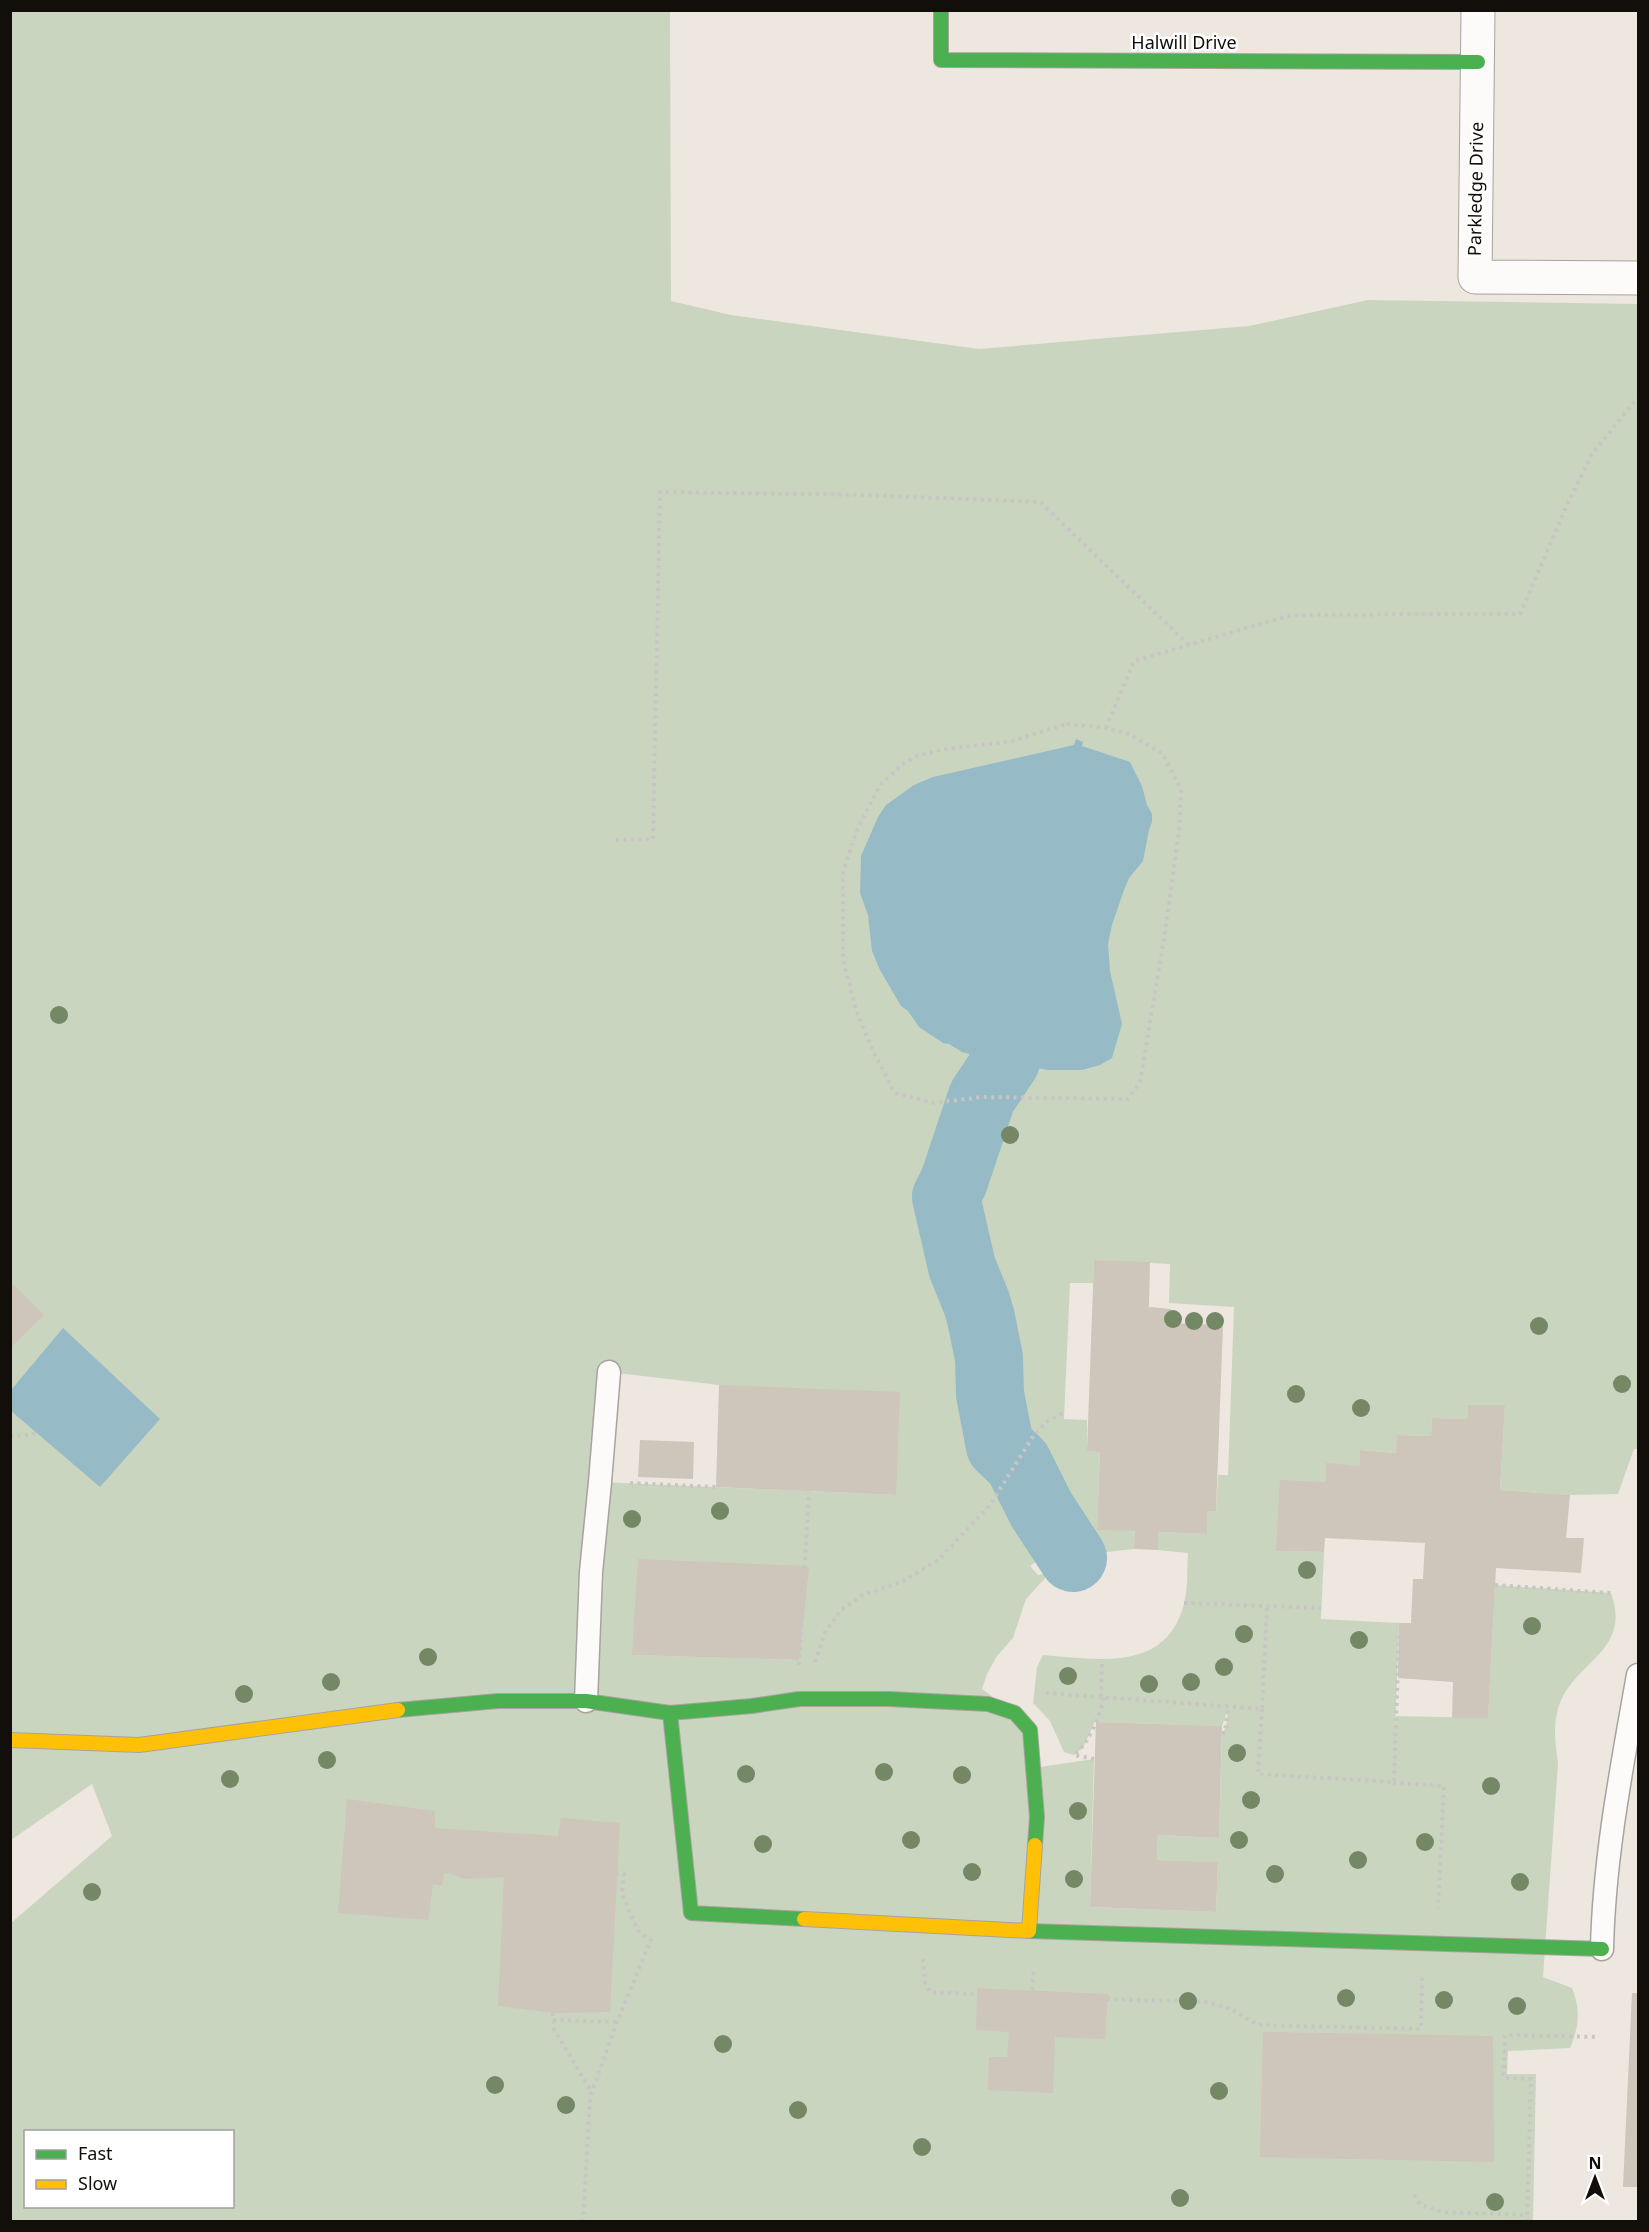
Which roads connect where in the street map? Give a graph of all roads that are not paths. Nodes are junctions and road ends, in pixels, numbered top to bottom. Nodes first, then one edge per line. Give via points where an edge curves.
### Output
1 (941, 10) edge
2 (1478, 10) edge
3 (1478, 62) junction
4 (1638, 278) edge
5 (609, 1372) dead end
6 (1638, 1676) edge
7 (586, 1701) junction
8 (670, 1713) junction
9 (10, 1740) edge
10 (1029, 1931) junction
11 (1602, 1949) joint

1 - 3 street, Halwill Drive via 941,60
2 - 3 street, Parkledge Drive
3 - 4 street, Parkledge Drive via 1475,277
5 - 7 lane via 591,1572
6 - 11 lane via 1603,1897
7 - 8 street
7 - 9 street via 498,1701 364,1713 139,1745
8 - 10 street via 691,1913
8 - 10 street via 799,1699 988,1704 1015,1713 1030,1730 1036,1797
10 - 11 street

